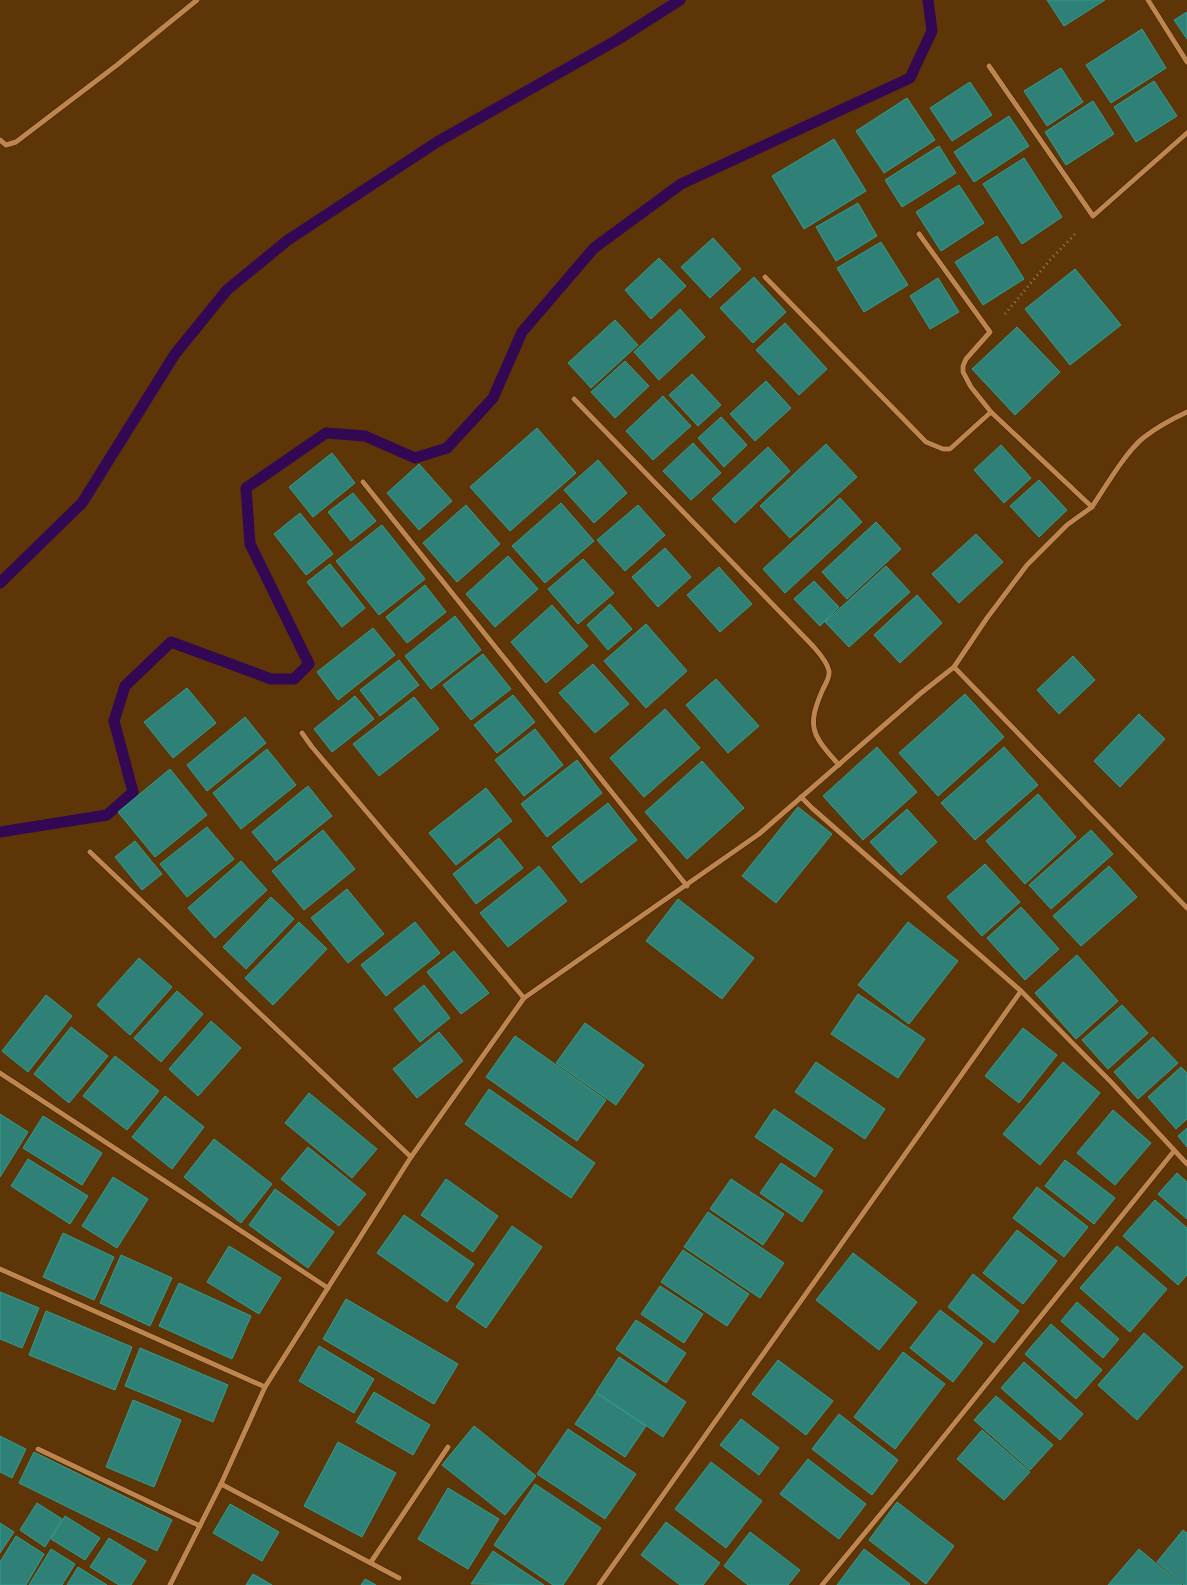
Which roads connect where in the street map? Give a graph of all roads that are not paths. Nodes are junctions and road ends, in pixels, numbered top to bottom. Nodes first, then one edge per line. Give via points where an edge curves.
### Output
1 (197, 0) edge
2 (1148, 0) edge
3 (1187, 62) edge
4 (989, 66) dead end
5 (1187, 133) edge
6 (0, 140) edge
7 (920, 234) dead end
8 (765, 278) dead end
9 (574, 399) dead end
10 (991, 412) junction
11 (1187, 412) edge
12 (362, 482) dead end
13 (1092, 507) junction
14 (954, 667) junction
15 (302, 733) dead end
16 (839, 765) junction
17 (801, 798) junction
18 (90, 852) dead end
19 (687, 886) junction
20 (1187, 908) edge
21 (1021, 991) junction
22 (524, 998) junction
23 (0, 1073) edge
24 (1174, 1151) junction
25 (411, 1157) junction
26 (1187, 1164) edge
27 (0, 1269) edge
28 (328, 1288) junction
29 (266, 1387) junction
30 (448, 1447) dead end
31 (38, 1449) dead end
32 (221, 1484) junction
33 (200, 1526) junction
34 (371, 1562) junction
35 (399, 1578) dead end
36 (170, 1585) edge
37 (599, 1585) edge
38 (822, 1585) edge

1 - 6 street via 16,142 6,144
2 - 3 street
4 - 5 street via 1093,216
7 - 10 street via 990,332 966,359 963,372
8 - 10 street via 926,442 950,449
9 - 16 street via 823,658 829,676 816,705 813,724 821,745
10 - 13 street
11 - 13 street via 1143,438
12 - 19 street
13 - 14 street via 1068,525 1027,565
14 - 16 street
14 - 20 street
15 - 22 street
16 - 17 street
17 - 19 street via 759,834
17 - 21 street
18 - 25 street
19 - 22 street
21 - 24 street
21 - 37 street
22 - 25 street
23 - 28 street
24 - 26 street
24 - 38 street
25 - 28 street
27 - 29 street
28 - 29 street
29 - 32 street
30 - 34 street
31 - 33 street
32 - 33 street
32 - 34 street
33 - 36 street
34 - 35 street

